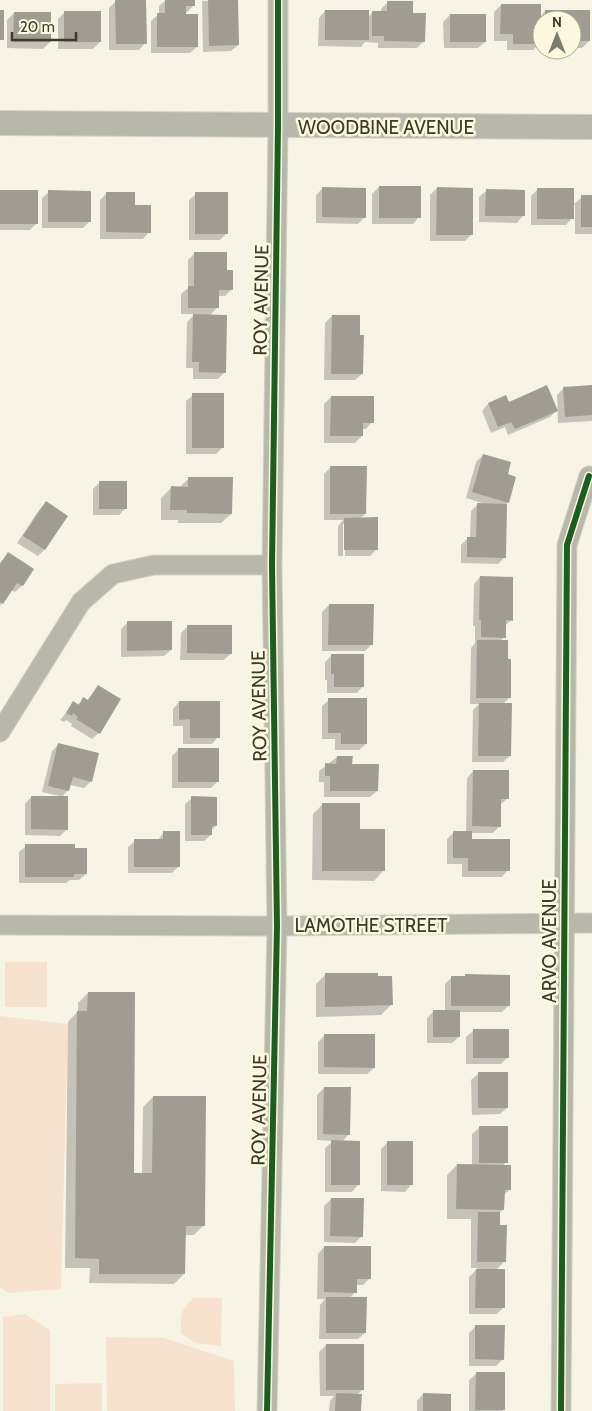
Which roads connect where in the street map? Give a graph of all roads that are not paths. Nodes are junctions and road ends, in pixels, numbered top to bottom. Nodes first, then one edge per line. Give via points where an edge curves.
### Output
1 (278, 0) edge
2 (0, 123) edge
3 (278, 126) junction
4 (592, 127) edge
5 (589, 476) dead end
6 (272, 564) junction
7 (0, 732) edge
8 (592, 923) edge
9 (564, 924) junction
10 (0, 925) edge
11 (277, 926) junction
12 (268, 1411) edge
13 (561, 1411) edge

1 - 3 street, ROY AVENUE
2 - 3 street, WOODBINE AVENUE
3 - 4 street, WOODBINE AVENUE
3 - 6 street, ROY AVENUE
5 - 9 street, ARVO AVENUE via 567,546
6 - 7 street via 154,564 113,574 81,602
6 - 11 street, ROY AVENUE
8 - 9 street, LAMOTHE STREET
9 - 11 street, LAMOTHE STREET
9 - 13 street, ARVO AVENUE
10 - 11 street, LAMOTHE STREET
11 - 12 street, ROY AVENUE

